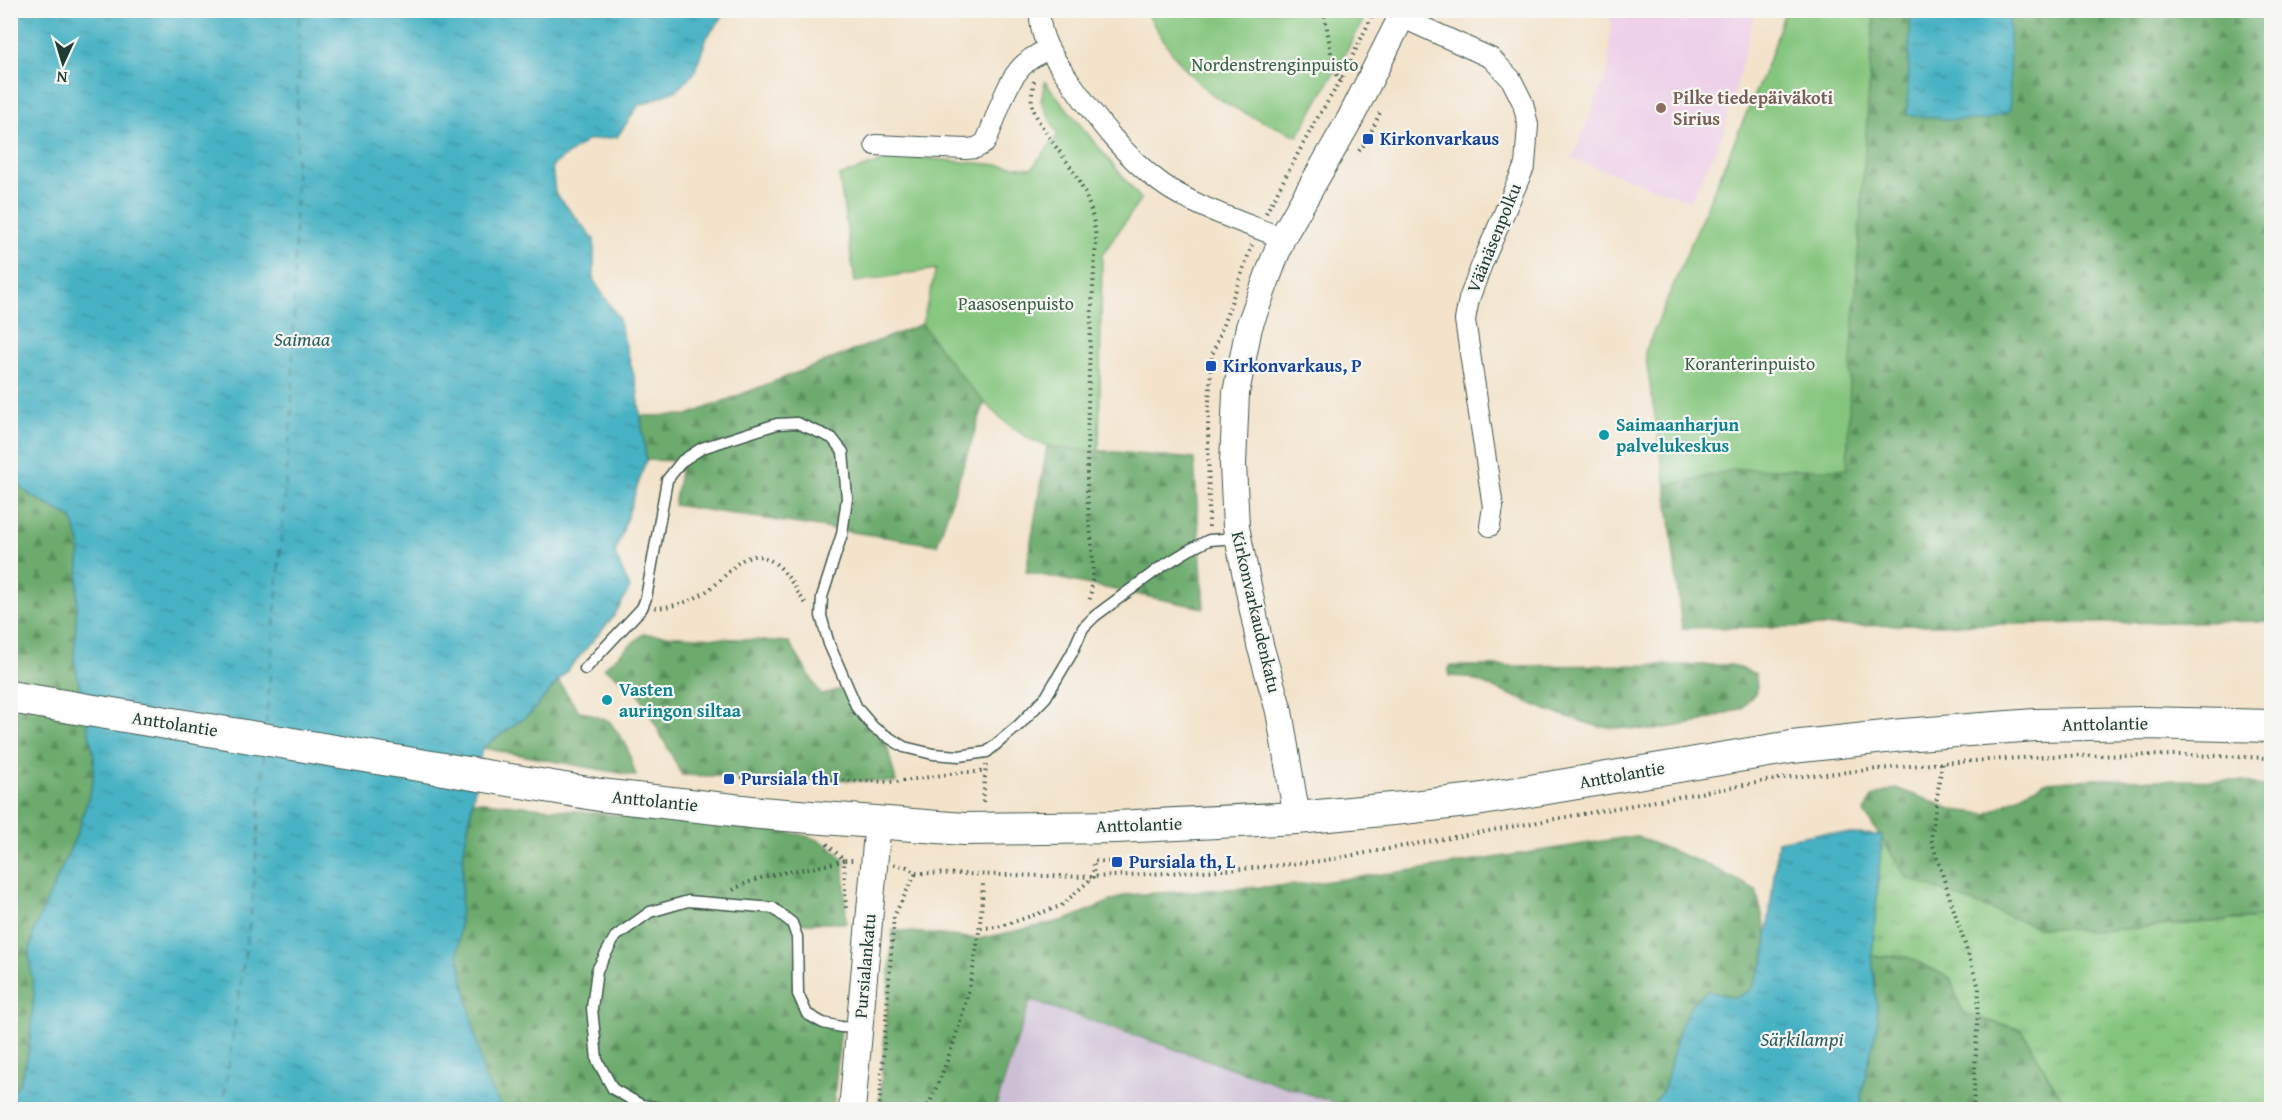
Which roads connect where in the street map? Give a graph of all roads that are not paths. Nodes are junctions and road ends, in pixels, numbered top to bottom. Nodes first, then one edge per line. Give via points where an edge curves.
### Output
1 (1040, 10) edge
2 (1404, 14) edge
3 (1048, 50) junction
4 (875, 145) dead end
5 (1282, 238) junction
6 (1490, 526) dead end
7 (1238, 538) junction
8 (585, 669) dead end
9 (10, 697) edge
10 (2271, 726) edge
11 (1297, 818) junction
12 (878, 822) junction
13 (859, 1028) junction
14 (673, 1110) edge
15 (852, 1110) edge

1 - 3 street via 1041,33
2 - 5 street, Kirkonvarkaudenkatu
2 - 6 street, Väänäsenpolku via 1491,57 1511,79 1528,125 1525,165 1482,264 1466,320 1493,507
3 - 4 street via 1032,55 1011,80 985,143 976,148
3 - 5 street via 1110,136 1142,168 1192,201
5 - 7 street, Kirkonvarkaudenkatu via 1249,327 1240,364 1233,445
7 - 8 lane via 1209,540 1189,550 1083,628 1046,697 987,752 959,756 904,747 874,728 857,708 821,616 822,597 842,534 848,498 843,452 832,438 797,423 777,424 702,448 682,461 667,480 642,608
7 - 11 street, Kirkonvarkaudenkatu via 1260,645 1279,711
9 - 12 main road, Anttolantie via 600,795
10 - 11 main road, Anttolantie via 2047,725 1903,735 1792,747 1476,800
11 - 12 main road, Anttolantie via 964,829
12 - 13 street, Pursialankatu
13 - 14 lane via 823,1023 807,1014 798,994 797,937 792,923 773,908 688,901 650,912 615,937 597,970 592,1008 597,1060 614,1089 641,1105
13 - 15 street, Pursialankatu

